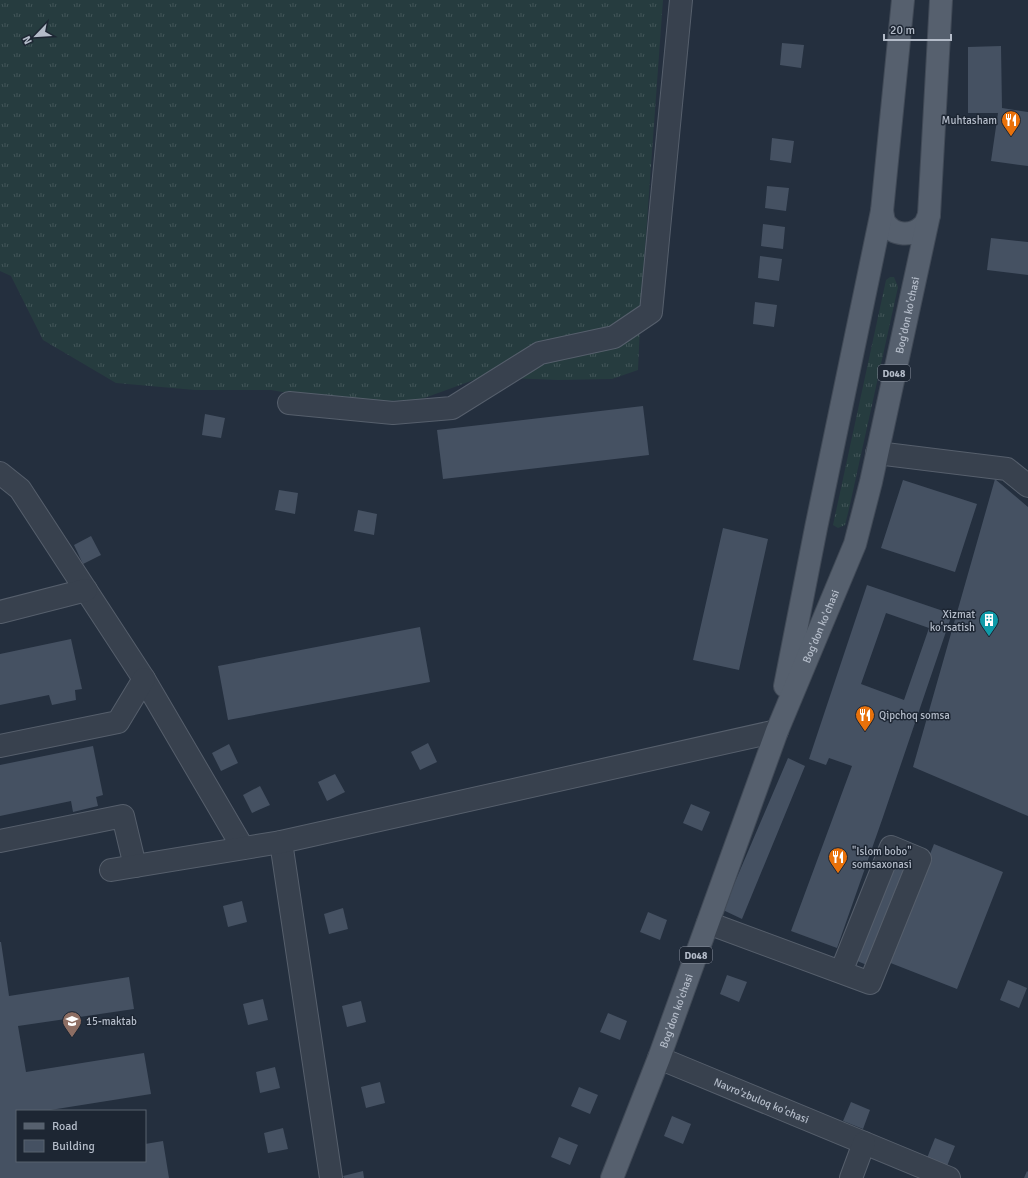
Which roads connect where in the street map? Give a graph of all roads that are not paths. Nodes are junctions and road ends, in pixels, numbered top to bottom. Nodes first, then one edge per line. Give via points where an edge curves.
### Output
1 (681, 0) edge
2 (904, 0) edge
3 (941, 0) edge
4 (882, 211) junction
5 (929, 215) junction
6 (289, 403) dead end
7 (877, 453) junction
8 (0, 473) edge
9 (1028, 486) edge
10 (86, 590) junction
11 (0, 612) edge
12 (144, 679) junction
13 (777, 731) junction
14 (0, 746) edge
15 (0, 841) edge
16 (281, 842) junction
17 (243, 848) junction
18 (135, 866) junction
19 (111, 870) dead end
20 (708, 923) junction
21 (841, 972) junction
22 (659, 1058) junction
23 (864, 1143) junction
24 (330, 1178) edge
25 (612, 1178) edge
26 (851, 1178) edge
27 (949, 1178) edge

1 - 6 street via 651,312 614,337 540,352 452,408 393,413
2 - 4 main road, Bog'don ko'chasi / D048
3 - 5 main road, Bog'don ko'chasi / D048
4 - 5 main road via 885,222 893,231 903,234 915,232 924,226
4 - 13 main road, Bog'don ko'chasi / D048
5 - 7 main road, Bog'don ko'chasi / D048
7 - 9 street via 1007,469
7 - 13 main road, Bog'don ko'chasi / D048 via 855,544
8 - 10 street via 20,489
10 - 11 street
10 - 12 street
12 - 14 street via 118,722
12 - 17 street
13 - 16 street
13 - 20 main road, Bog'don ko'chasi / D048
15 - 18 street via 123,816
16 - 17 street
16 - 24 street
17 - 18 street
18 - 19 street
20 - 21 street
20 - 22 main road, Bog'don ko'chasi / D048
21 - 21 street via 870,983 920,859 891,848
22 - 23 street, Navro'zbuloq ko'chasi
22 - 25 main road, Bog'don ko'chasi / D048
23 - 26 street
23 - 27 street, Navro'zbuloq ko'chasi

